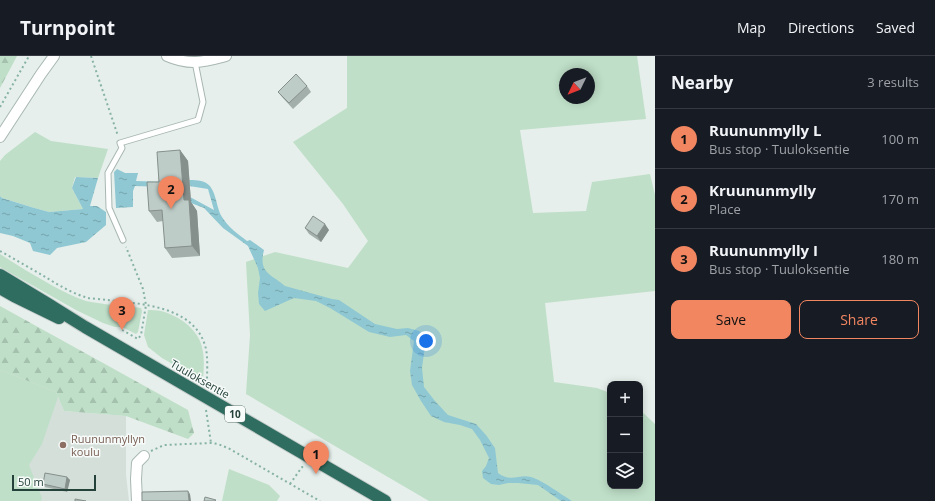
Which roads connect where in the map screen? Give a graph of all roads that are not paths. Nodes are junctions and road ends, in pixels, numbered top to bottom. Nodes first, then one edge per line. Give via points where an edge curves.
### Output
1 (49, 56) edge
2 (54, 56) edge
3 (167, 56) edge
4 (226, 56) edge
5 (195, 62) junction
6 (41, 74) junction
7 (0, 137) edge
8 (124, 240) road end
9 (0, 274) edge
10 (0, 288) edge
11 (85, 327) junction
12 (144, 456) road end
13 (137, 501) edge
14 (384, 501) edge

1 - 6 street
2 - 6 street
3 - 5 street
4 - 5 street
5 - 8 lane via 203,102 198,120 120,143 122,148 108,173 109,208
6 - 7 street
9 - 11 highway, Tuuloksentie / 10
10 - 11 highway, Tuuloksentie / 10 via 54,316
11 - 14 highway, Tuuloksentie / 10
12 - 13 street via 137,464

